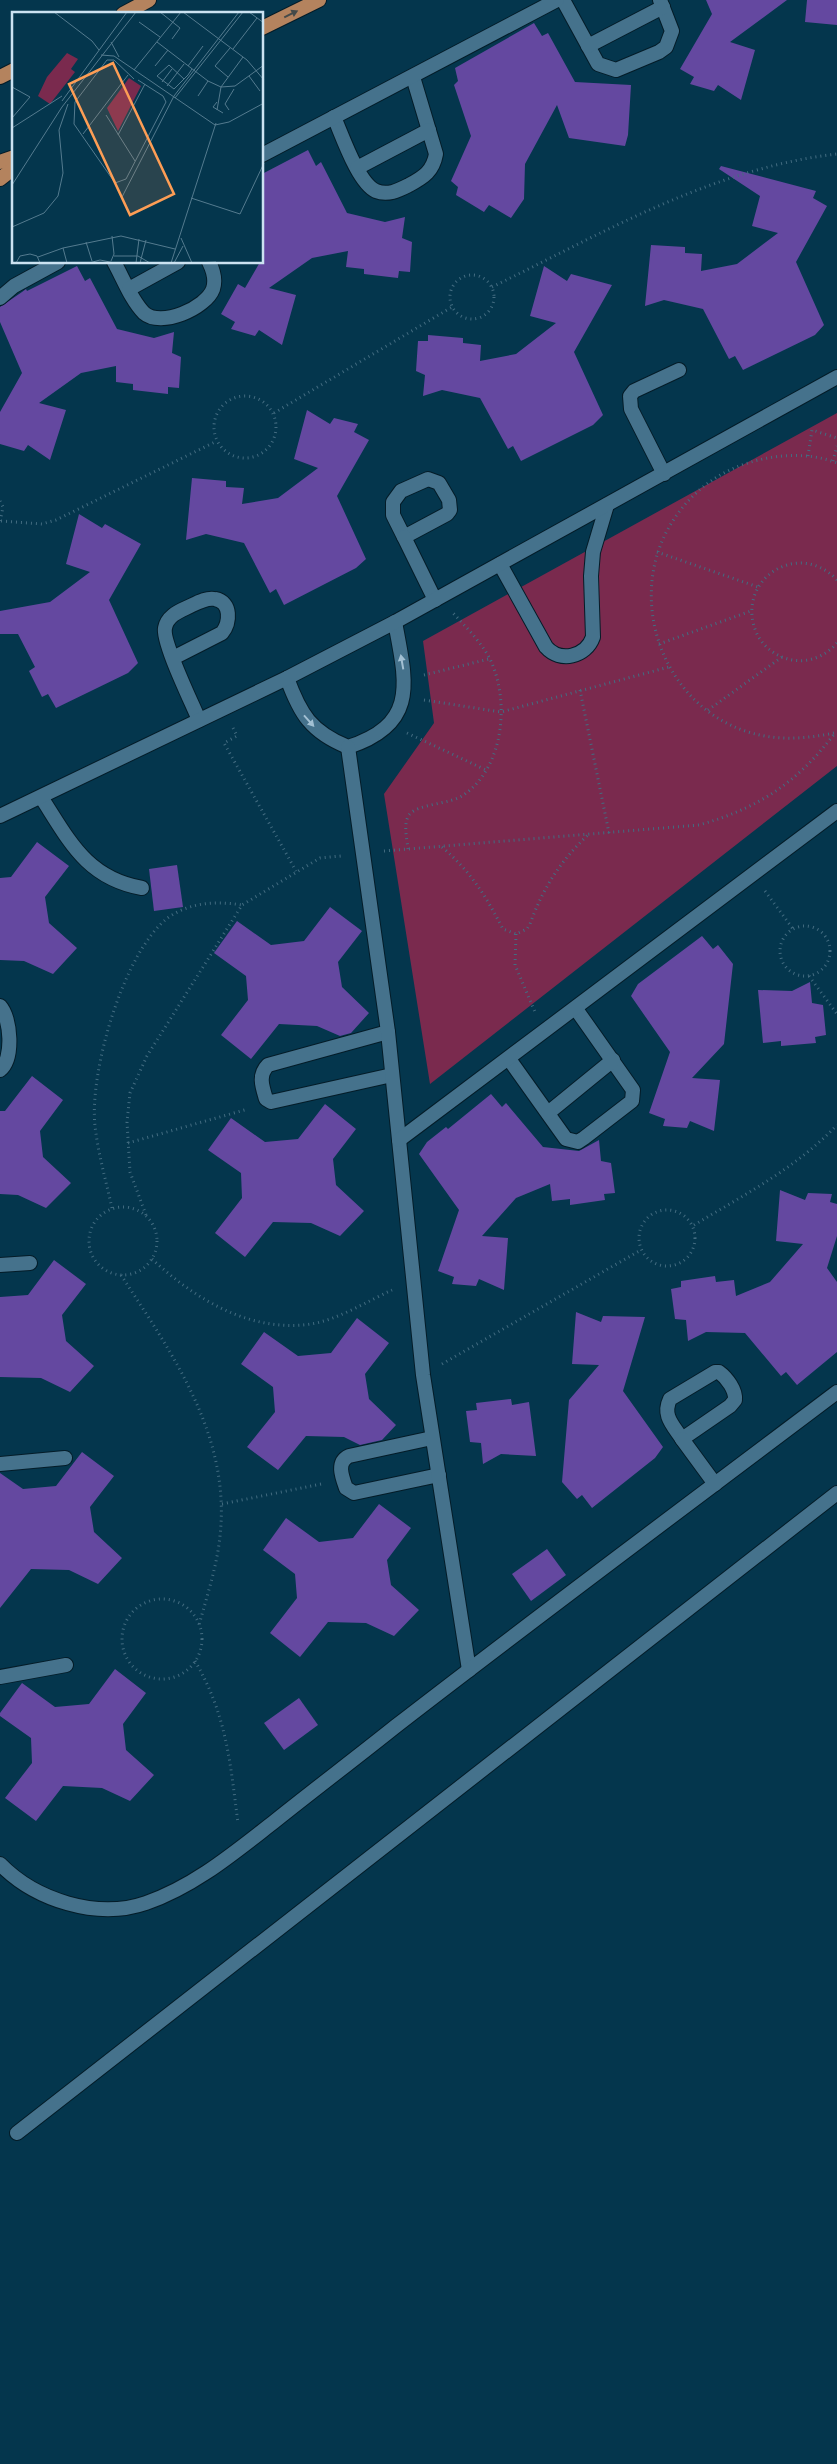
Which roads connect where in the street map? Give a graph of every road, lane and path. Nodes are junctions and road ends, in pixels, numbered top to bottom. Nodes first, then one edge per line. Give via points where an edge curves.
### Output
1 (149, 0) edge
2 (319, 0) edge
3 (557, 0) edge
4 (563, 0) edge
5 (662, 4) edge
6 (127, 12) edge
7 (264, 27) edge
8 (588, 46) junction
9 (12, 71) edge
10 (0, 77) edge
11 (413, 77) junction
12 (334, 117) junction
13 (430, 130) junction
14 (264, 154) edge
15 (837, 154) edge
16 (12, 158) edge
17 (0, 162) edge
18 (357, 168) junction
19 (12, 170) edge
20 (0, 179) edge
21 (54, 264) edge
22 (115, 264) edge
23 (174, 264) edge
24 (210, 264) edge
25 (492, 287) junction
26 (129, 289) junction
27 (0, 298) edge
28 (452, 307) junction
29 (679, 370) dead end
30 (837, 377) edge
31 (274, 413) junction
32 (837, 438) edge
33 (217, 440) junction
34 (837, 446) edge
35 (808, 456) junction
36 (835, 462) edge
37 (664, 474) junction
38 (0, 501) edge
39 (607, 505) junction
40 (0, 522) edge
41 (404, 537) junction
42 (658, 552) junction
43 (500, 564) junction
44 (837, 580) edge
45 (758, 587) junction
46 (454, 590) junction
47 (435, 600) junction
48 (751, 611) junction
49 (395, 622) junction
50 (837, 643) edge
51 (659, 644) junction
52 (835, 649) edge
53 (782, 657) junction
54 (173, 658) junction
55 (489, 659) junction
56 (669, 666) junction
57 (287, 678) junction
58 (405, 679) junction
59 (580, 690) junction
60 (403, 696) junction
61 (223, 709) junction
62 (708, 710) junction
63 (501, 712) junction
64 (199, 720) junction
65 (389, 724) junction
66 (836, 732) edge
67 (348, 747) junction
68 (486, 770) junction
69 (41, 797) junction
70 (837, 811) edge
71 (0, 816) edge
72 (609, 833) junction
73 (589, 834) junction
74 (442, 846) junction
75 (408, 849) junction
76 (363, 853) junction
77 (296, 871) junction
78 (754, 874) junction
79 (142, 888) dead end
80 (242, 905) junction
81 (793, 929) junction
82 (516, 934) junction
83 (809, 976) junction
84 (0, 1006) edge
85 (576, 1009) junction
86 (837, 1014) edge
87 (388, 1032) junction
88 (544, 1033) junction
89 (509, 1059) junction
90 (613, 1060) junction
91 (0, 1070) edge
92 (392, 1075) junction
93 (271, 1102) junction
94 (548, 1113) junction
95 (837, 1125) edge
96 (399, 1140) junction
97 (128, 1143) junction
98 (112, 1208) junction
99 (146, 1215) junction
100 (694, 1225) junction
101 (642, 1250) junction
102 (152, 1259) junction
103 (30, 1263) dead end
104 (0, 1265) edge
105 (121, 1275) junction
106 (414, 1280) junction
107 (423, 1375) junction
108 (837, 1392) edge
109 (432, 1438) junction
110 (682, 1439) junction
111 (64, 1458) dead end
112 (0, 1464) edge
113 (439, 1475) junction
114 (343, 1479) junction
115 (715, 1484) junction
116 (837, 1494) edge
117 (222, 1504) junction
118 (199, 1625) junction
119 (195, 1661) junction
120 (66, 1665) dead end
121 (469, 1670) junction
122 (0, 1677) edge
123 (242, 1846) junction
124 (0, 1864) edge
125 (17, 2133) dead end

1 - 6 highway
7 -> 2 highway
3 - 11 street
4 - 8 street
5 - 8 street
5 - 8 street via 672,31 670,40 659,52 616,70 598,64
9 - 10 highway
11 - 12 street
11 - 13 street
12 - 14 street
12 - 18 street
13 - 18 street
13 - 18 street via 436,154 429,173 421,179 386,193 369,187
15 - 25 path via 784,163 710,185 674,199
16 - 17 highway
19 - 20 highway
21 - 27 street via 14,286
22 - 26 street
23 - 26 street
24 - 26 street via 214,278 213,289 207,298 173,318 152,318 144,313
25 - 28 path via 478,275 460,278 450,294
25 - 28 path via 494,305 481,318 462,318
28 - 31 path
29 - 37 street via 634,391 630,396 631,409
30 - 37 street
31 - 33 path via 258,398 237,396 219,409 214,430
31 - 33 path via 276,434 272,445 264,452 243,458 223,449
32 - 35 path via 812,430
33 - 40 path via 56,520 42,524
34 - 36 path
35 - 36 path
35 - 42 path via 760,459 716,477 680,510
37 - 39 street
38 - 40 path via 3,507
39 - 43 street
39 - 43 street via 595,544 591,576 594,637 591,643 572,656 558,656 546,647
41 - 41 street via 393,515 393,502 401,491 434,479 442,487 450,510
41 - 47 street
42 - 45 path
42 - 51 path via 650,598 652,622
43 - 46 street
44 - 45 path via 819,566 791,564 766,576
45 - 48 path
46 - 47 street
46 - 55 path via 462,606 452,612
47 - 49 street
48 - 51 path
48 - 53 path via 759,639
49 - 57 street
58 -> 49 street
50 - 52 path
51 - 56 path
52 - 53 path via 809,660
53 - 62 path
54 - 54 street via 164,629 172,615 204,600 222,602 228,613 222,633
54 - 64 street
55 - 58 path
55 - 63 path via 496,676
56 - 59 path
56 - 62 path via 692,698
57 - 61 street
57 -> 67 street via 305,718 317,730
58 - 60 street
59 - 63 path
59 - 72 path
60 - 63 path
60 - 65 street
61 - 64 street
61 - 77 path via 237,736 224,743
62 - 66 path via 747,731 769,737 813,738
63 - 68 path via 497,743
64 - 69 street
65 - 67 street via 371,740
65 - 68 path
66 - 72 path via 800,773 757,804 729,817 699,825
67 - 76 street
68 - 75 path via 465,794 451,802 418,809 409,815 406,823
69 - 71 street
69 - 79 street via 88,864 114,880
70 - 78 street
72 - 73 path
73 - 74 path
73 - 82 path via 558,867 527,929
74 - 75 path
74 - 82 path via 479,884 503,929
75 - 76 path
76 - 77 path via 320,858
76 - 87 street
77 - 80 path
78 - 81 path
78 - 85 street
80 - 97 path via 161,1032 138,1075 130,1094 126,1122
80 - 98 path via 204,903 169,918 155,930 120,994 103,1046 95,1099 94,1126
81 - 83 path via 785,936 780,954 790,971
81 - 83 path via 812,927 827,938 830,957 818,973
82 - 88 path via 515,965
83 - 86 path
84 - 91 street via 6,1016 9,1057
85 - 88 street
85 - 90 street
87 - 92 street
87 - 93 street via 268,1065 261,1080 266,1099
88 - 89 street
89 - 94 street
89 - 96 street
90 - 94 street
90 - 94 street via 633,1090 632,1100 578,1142 566,1139
92 - 93 street
92 - 96 street
93 - 97 path
95 - 100 path via 783,1172
96 - 106 street
97 - 99 path via 130,1172
98 - 99 path via 124,1206
98 - 105 path via 93,1222 88,1245 100,1266
99 - 102 path via 157,1236
100 - 101 path via 677,1211 655,1212 640,1228
100 - 101 path via 695,1248 680,1264 658,1265 648,1260
101 - 107 path
102 - 105 path via 144,1268
102 - 106 path via 198,1297 252,1320 280,1326 313,1324
103 - 104 street
105 - 117 path via 171,1351 201,1409 214,1448
106 - 107 street
107 - 109 street
108 - 115 street
109 - 113 street
109 - 114 street via 349,1456 340,1466
110 - 110 street via 667,1416 666,1407 670,1399 719,1372 734,1391 735,1400
110 - 115 street
111 - 112 street
113 - 114 street via 354,1493 346,1488
113 - 121 street
114 - 117 path
115 - 121 street
116 - 125 street
117 - 118 path via 215,1564
118 - 119 path via 201,1644
118 - 119 path via 183,1606 159,1599 137,1608 123,1628 124,1653 140,1672 164,1679 187,1670
119 - 123 path via 223,1723
120 - 122 street
121 - 123 street
123 - 124 street via 173,1892 143,1904 118,1907 68,1904 38,1893

